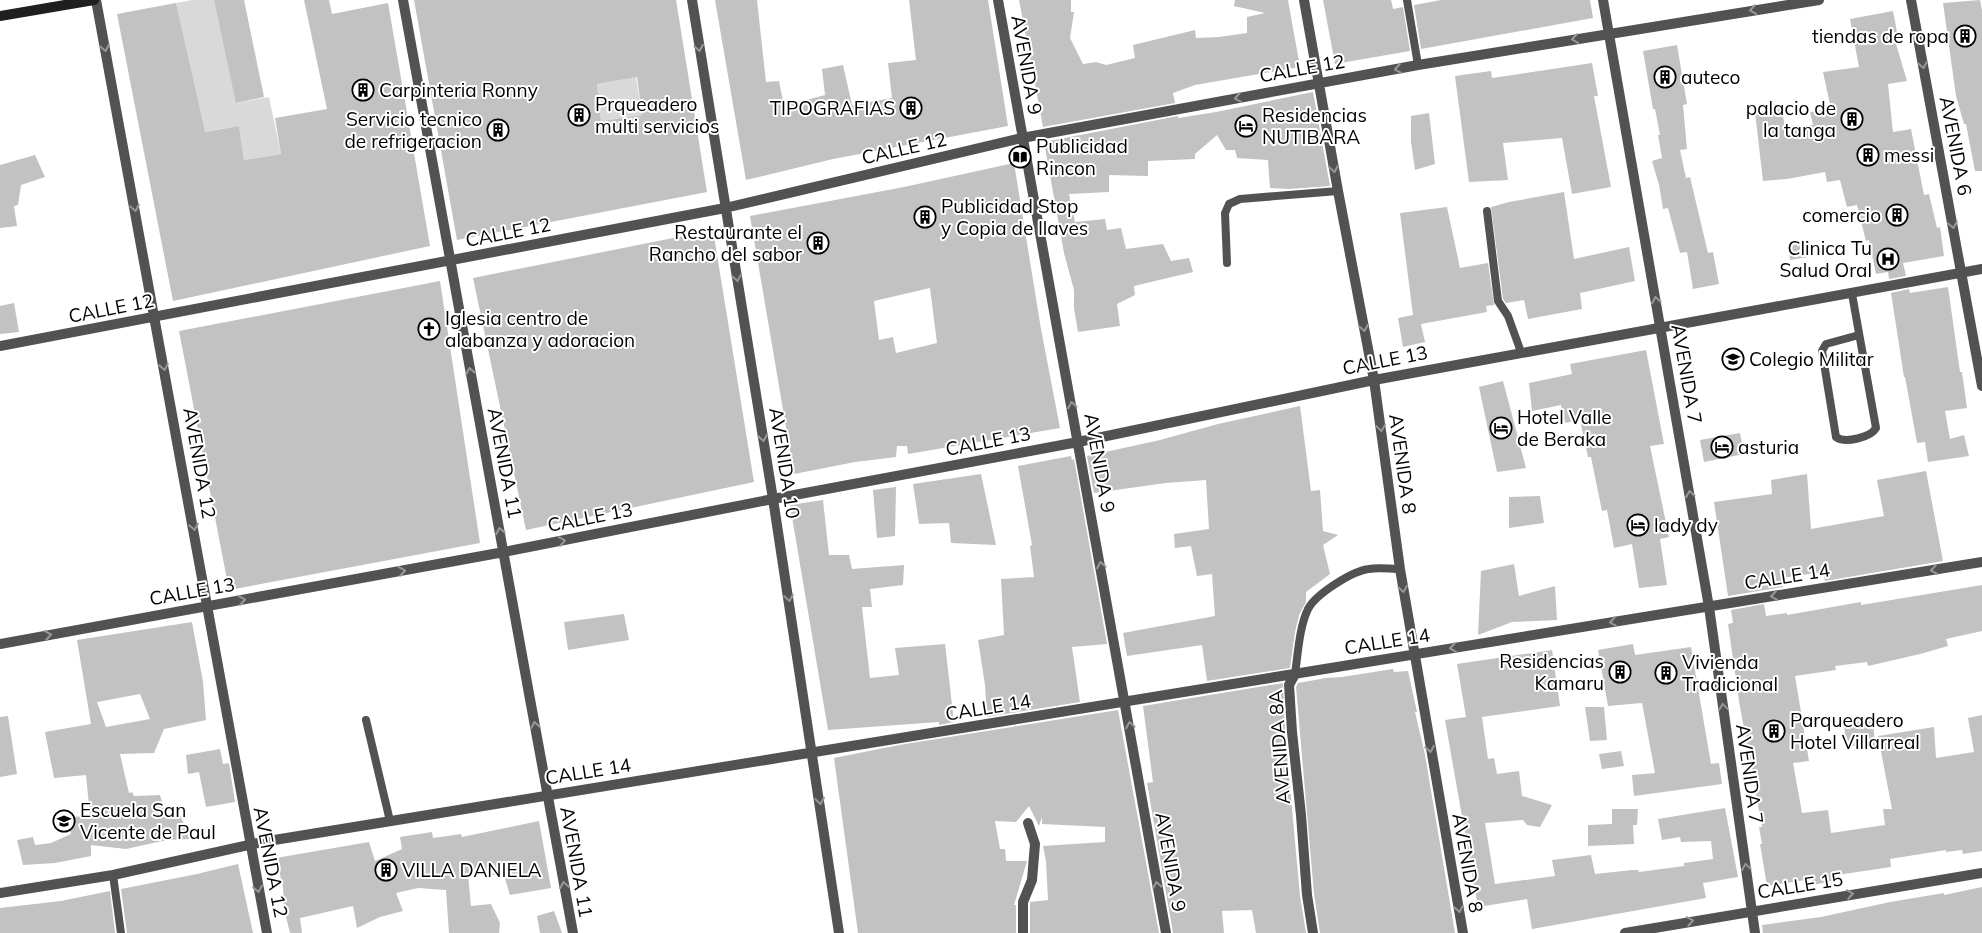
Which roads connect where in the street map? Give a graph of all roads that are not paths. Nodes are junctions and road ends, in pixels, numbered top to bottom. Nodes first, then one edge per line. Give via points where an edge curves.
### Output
1 (95, 0) edge
2 (403, 0) edge
3 (692, 0) edge
4 (998, 0) edge
5 (1304, 0) edge
6 (1407, 0) edge
7 (1603, 0) edge
8 (1818, 0) edge
9 (1911, 0) edge
10 (0, 16) edge
11 (1609, 34) junction
12 (1418, 66) junction
13 (1319, 83) junction
14 (1022, 138) junction
15 (1338, 191) junction
16 (725, 208) junction
17 (1487, 211) dead end
18 (449, 261) junction
19 (1227, 263) dead end
20 (1982, 269) edge
21 (1962, 273) junction
22 (1852, 294) junction
23 (155, 317) junction
24 (1661, 327) junction
25 (1859, 336) junction
26 (0, 346) edge
27 (1522, 352) junction
28 (1374, 380) junction
29 (1982, 386) edge
30 (1078, 442) junction
31 (773, 499) junction
32 (504, 552) junction
33 (1982, 562) edge
34 (1400, 570) junction
35 (208, 606) junction
36 (1709, 607) junction
37 (0, 644) edge
38 (1414, 655) junction
39 (1295, 674) junction
40 (1126, 702) junction
41 (366, 720) dead end
42 (813, 753) junction
43 (548, 796) junction
44 (390, 821) junction
45 (1028, 823) dead end
46 (250, 844) junction
47 (1982, 873) edge
48 (113, 875) junction
49 (0, 894) edge
50 (1752, 910) junction
51 (121, 933) edge
52 (267, 933) edge
53 (572, 933) edge
54 (839, 933) edge
55 (1023, 933) edge
56 (1166, 933) edge
57 (1313, 933) edge
58 (1463, 933) edge
59 (1625, 933) edge
60 (1756, 933) edge

1 - 10 street
1 -> 23 street, AVENIDA 12
2 - 18 street, AVENIDA 11
3 -> 16 street, AVENIDA 10
4 - 14 street, AVENIDA 9
5 - 13 street, AVENIDA 8
6 - 12 lane
7 - 11 street, AVENIDA 7
8 -> 11 street, CALLE 12
9 -> 21 street, AVENIDA 6
11 -> 12 street, CALLE 12
24 -> 11 street, AVENIDA 7
12 -> 13 street, CALLE 12
13 -> 14 street, CALLE 12
13 -> 15 street, AVENIDA 8
14 - 16 street, CALLE 12
30 -> 14 street, AVENIDA 9
15 - 19 lane via 1240,199 1229,204 1225,213
15 -> 28 street, AVENIDA 8
16 - 18 street, CALLE 12
16 -> 31 street, AVENIDA 10
17 - 27 lane via 1498,301 1508,316
18 - 23 street, CALLE 12
32 -> 18 street, AVENIDA 11
20 - 21 street, CALLE 13
21 - 22 street, CALLE 13
21 - 29 street, AVENIDA 6
22 - 24 street, CALLE 13
22 - 25 lane
23 - 26 street, CALLE 12
23 -> 35 street, AVENIDA 12
24 - 27 street, CALLE 13
36 -> 24 street, AVENIDA 7
25 - 25 lane via 1876,428 1871,434 1845,441 1836,437 1822,351 1826,344
27 - 28 street, CALLE 13
28 - 30 street, CALLE 13
28 -> 34 street, AVENIDA 8
30 - 31 street, CALLE 13
40 -> 30 street, AVENIDA 9
32 -> 31 street, CALLE 13
31 -> 42 street, AVENIDA 10
35 -> 32 street, CALLE 13
43 -> 32 street, AVENIDA 11
33 -> 36 street, CALLE 14
34 -> 38 street, AVENIDA 8
34 - 39 lane, AVENIDA 8A via 1368,569 1344,578 1313,602 1307,611
37 -> 35 street, CALLE 13
35 - 46 street, AVENIDA 12
36 -> 38 street, CALLE 14
50 -> 36 street, AVENIDA 7
38 - 39 street, CALLE 14
38 -> 58 street, AVENIDA 8
39 - 40 street, CALLE 14
39 - 57 street, AVENIDA 8A via 1289,685 1292,732
40 - 42 street, CALLE 14
56 -> 40 street, AVENIDA 9
41 - 44 lane
42 - 43 street, CALLE 14
42 -> 54 street, AVENIDA 10
43 - 44 street, CALLE 14
53 -> 43 street, AVENIDA 11
44 - 46 street, CALLE 14
45 - 55 street via 1035,844 1032,880 1023,902
46 - 48 street, CALLE 14
46 -> 52 street, AVENIDA 12
50 -> 47 street, CALLE 15
48 - 49 street, CALLE 14
48 - 51 lane
59 -> 50 street, CALLE 15
50 - 60 street, AVENIDA 7

